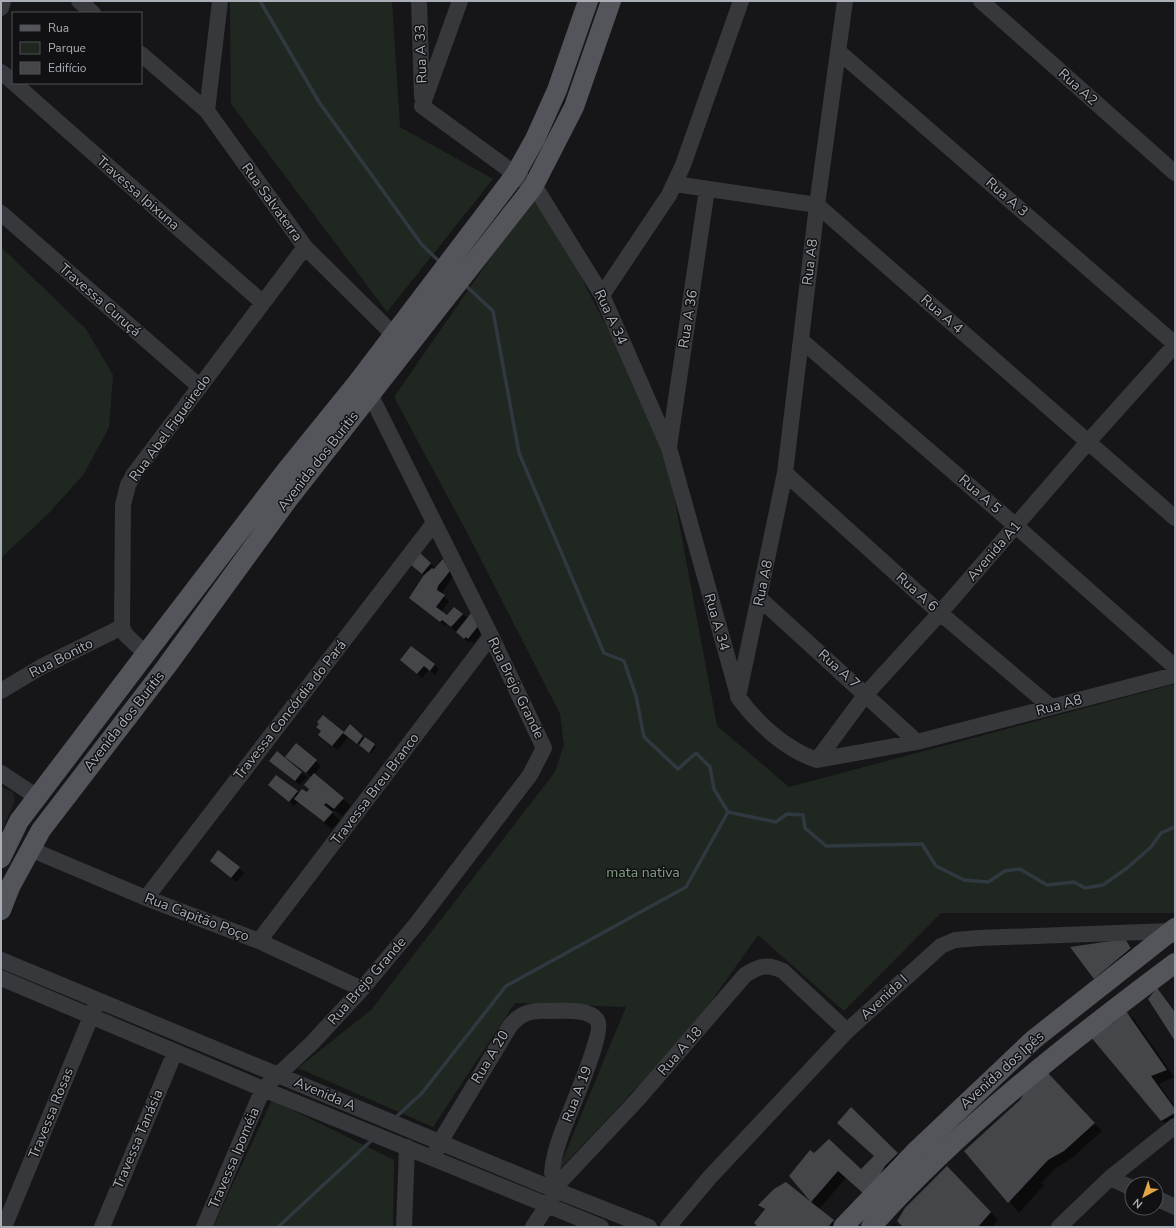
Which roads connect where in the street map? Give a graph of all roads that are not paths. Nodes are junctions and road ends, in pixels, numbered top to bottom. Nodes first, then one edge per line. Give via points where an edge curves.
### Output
1 (3, 1) edge
2 (79, 1) edge
3 (220, 1) edge
4 (419, 1) edge
5 (460, 1) edge
6 (588, 1) edge
7 (611, 1) edge
8 (741, 1) edge
9 (845, 1) edge
10 (981, 1) edge
11 (1, 8) edge
12 (92, 12) edge
13 (838, 51) junction
14 (142, 55) edge
15 (1, 72) edge
16 (12, 82) edge
17 (14, 84) edge
18 (422, 106) junction
19 (207, 111) junction
20 (1175, 173) edge
21 (515, 175) junction
22 (675, 184) junction
23 (533, 187) junction
24 (708, 190) junction
25 (817, 205) junction
26 (1, 213) edge
27 (305, 248) junction
28 (602, 295) junction
29 (263, 302) junction
30 (801, 340) junction
31 (400, 341) junction
32 (1175, 344) edge
33 (200, 387) junction
34 (363, 388) junction
35 (1088, 442) junction
36 (669, 448) junction
37 (785, 473) junction
38 (1175, 518) edge
39 (434, 523) junction
40 (1016, 526) junction
41 (759, 598) junction
42 (940, 613) junction
43 (122, 626) junction
44 (491, 636) junction
45 (146, 654) junction
46 (1175, 667) edge
47 (1175, 675) edge
48 (1, 691) edge
49 (866, 694) junction
50 (738, 697) junction
51 (1051, 707) junction
52 (917, 742) junction
53 (816, 760) junction
54 (1, 773) edge
55 (37, 797) junction
56 (30, 849) junction
57 (1, 858) edge
58 (146, 898) junction
59 (1, 910) edge
60 (1174, 932) edge
61 (259, 941) junction
62 (1, 960) edge
63 (1175, 963) edge
64 (1, 978) edge
65 (362, 989) junction
66 (98, 999) junction
67 (583, 1012) joint
68 (92, 1015) junction
69 (847, 1031) junction
70 (175, 1052) junction
71 (279, 1075) junction
72 (263, 1089) junction
73 (1175, 1126) edge
74 (440, 1142) junction
75 (406, 1147) junction
76 (433, 1158) junction
77 (1110, 1178) junction
78 (1124, 1184) edge
79 (557, 1187) junction
80 (1164, 1202) edge
81 (547, 1206) junction
82 (1175, 1207) edge
83 (4, 1227) edge
84 (102, 1227) edge
85 (204, 1227) edge
86 (404, 1227) edge
87 (533, 1227) edge
88 (601, 1227) edge
89 (649, 1227) edge
90 (668, 1227) edge
91 (843, 1227) edge
92 (871, 1227) edge
93 (1059, 1227) edge

1 - 11 street
2 - 12 street
3 - 19 street
4 - 18 street, Rua A 33
5 - 18 street
6 - 21 main road, Avenida dos Buritis via 557,90
7 - 23 main road, Avenida dos Buritis via 574,107
8 - 22 street
9 - 13 street, Rua A8
10 - 20 street, Rua A2
13 - 25 street, Rua A8
13 - 32 street, Rua A 3
14 - 19 street, Rua Salvaterra
15 - 16 street, Travessa Ipixuna
17 - 29 street, Travessa Ipixuna
18 - 21 street, Rua A 34
19 - 27 street, Rua Salvaterra
21 - 23 street, Rua A 34
21 - 31 main road, Avenida dos Buritis via 445,267
22 - 24 street
22 - 28 street
23 - 28 street, Rua A 34
23 - 31 main road, Avenida dos Buritis via 460,279
24 - 25 street
24 - 36 street, Rua A 36
25 - 30 street, Rua A8
25 - 35 street, Rua A 4
26 - 33 street, Travessa Curuçá
27 - 29 street, Rua Abel Figueiredo
27 - 31 street, Rua Salvaterra
28 - 36 street, Rua A 34
29 - 33 street, Rua Abel Figueiredo
30 - 37 street, Rua A8
30 - 40 street, Rua A 5
31 - 34 main road, Avenida dos Buritis
32 - 35 street, Avenida A1
33 - 43 street, Rua Abel Figueiredo via 128,485 123,505
34 - 39 street, Rua Brejo Grande
34 - 45 main road, Avenida dos Buritis via 285,472
34 - 56 main road, Avenida dos Buritis via 289,498 166,667 41,830
35 - 38 street, Rua A 4
35 - 40 street, Avenida A1
36 - 50 street, Rua A 34
37 - 41 street, Rua A8
37 - 42 street, Rua A 6
39 - 44 street, Rua Brejo Grande
39 - 58 street, Travessa Concórdia do Pará
40 - 42 street, Avenida A1
40 - 46 street, Rua A 5
41 - 49 street, Rua A 7
41 - 50 street, Rua A8
42 - 49 street, Avenida A1
42 - 51 street, Rua A 6
43 - 45 street via 126,635
43 - 48 street, Rua Bonito via 41,667
44 - 61 street, Travessa Breu Branco
44 - 65 street, Rua Brejo Grande via 544,748 530,775 417,923
45 - 55 main road, Avenida dos Buritis
47 - 51 street, Rua A8
49 - 52 street, Rua A 7
49 - 53 street, Avenida A1
50 - 53 street via 747,709 789,747
51 - 52 street, Rua A8
52 - 53 street, Rua A8
54 - 55 street
55 - 57 main road, Avenida dos Buritis via 19,822
56 - 58 street, Rua Capitão Poço
56 - 59 main road, Avenida dos Buritis
58 - 61 street, Rua Capitão Poço
60 - 69 street, Avenida I via 955,940 930,953
60 - 91 main road, Avenida dos Ipês via 1033,1040 917,1150
61 - 65 street, Rua Capitão Poço
62 - 66 street, Avenida A
63 - 92 main road, Avenida dos Ipês via 1090,1026 958,1138
64 - 68 street, Avenida A
65 - 71 street, Rua Brejo Grande
66 - 68 street, Travessa Rosas
66 - 71 street, Avenida A
67 - 74 street, Rua A 20 via 533,1010 516,1018
67 - 79 street, Rua A 19 via 598,1020 599,1029 596,1046 560,1139 552,1173
68 - 70 street, Avenida A
68 - 83 street, Travessa Rosas
69 - 79 street, Rua A 18 via 783,971 774,966 764,965 757,968 745,975 638,1099
69 - 90 street, Avenida I via 710,1177
70 - 72 street, Avenida A
70 - 84 street, Travessa Tanásia
71 - 72 street, Rua Brejo Grande
71 - 74 street, Avenida A
72 - 75 street, Avenida A
72 - 85 street, Travessa Ipoméia
73 - 77 street
74 - 76 street, Rua A 20
74 - 79 street, Avenida A
75 - 76 street, Avenida A
75 - 86 street
76 - 81 street, Avenida A
77 - 78 street
77 - 93 street
79 - 81 street, Rua A 18
79 - 89 street, Avenida A
80 - 82 street
81 - 87 street, Rua A 18
81 - 88 street, Avenida A

